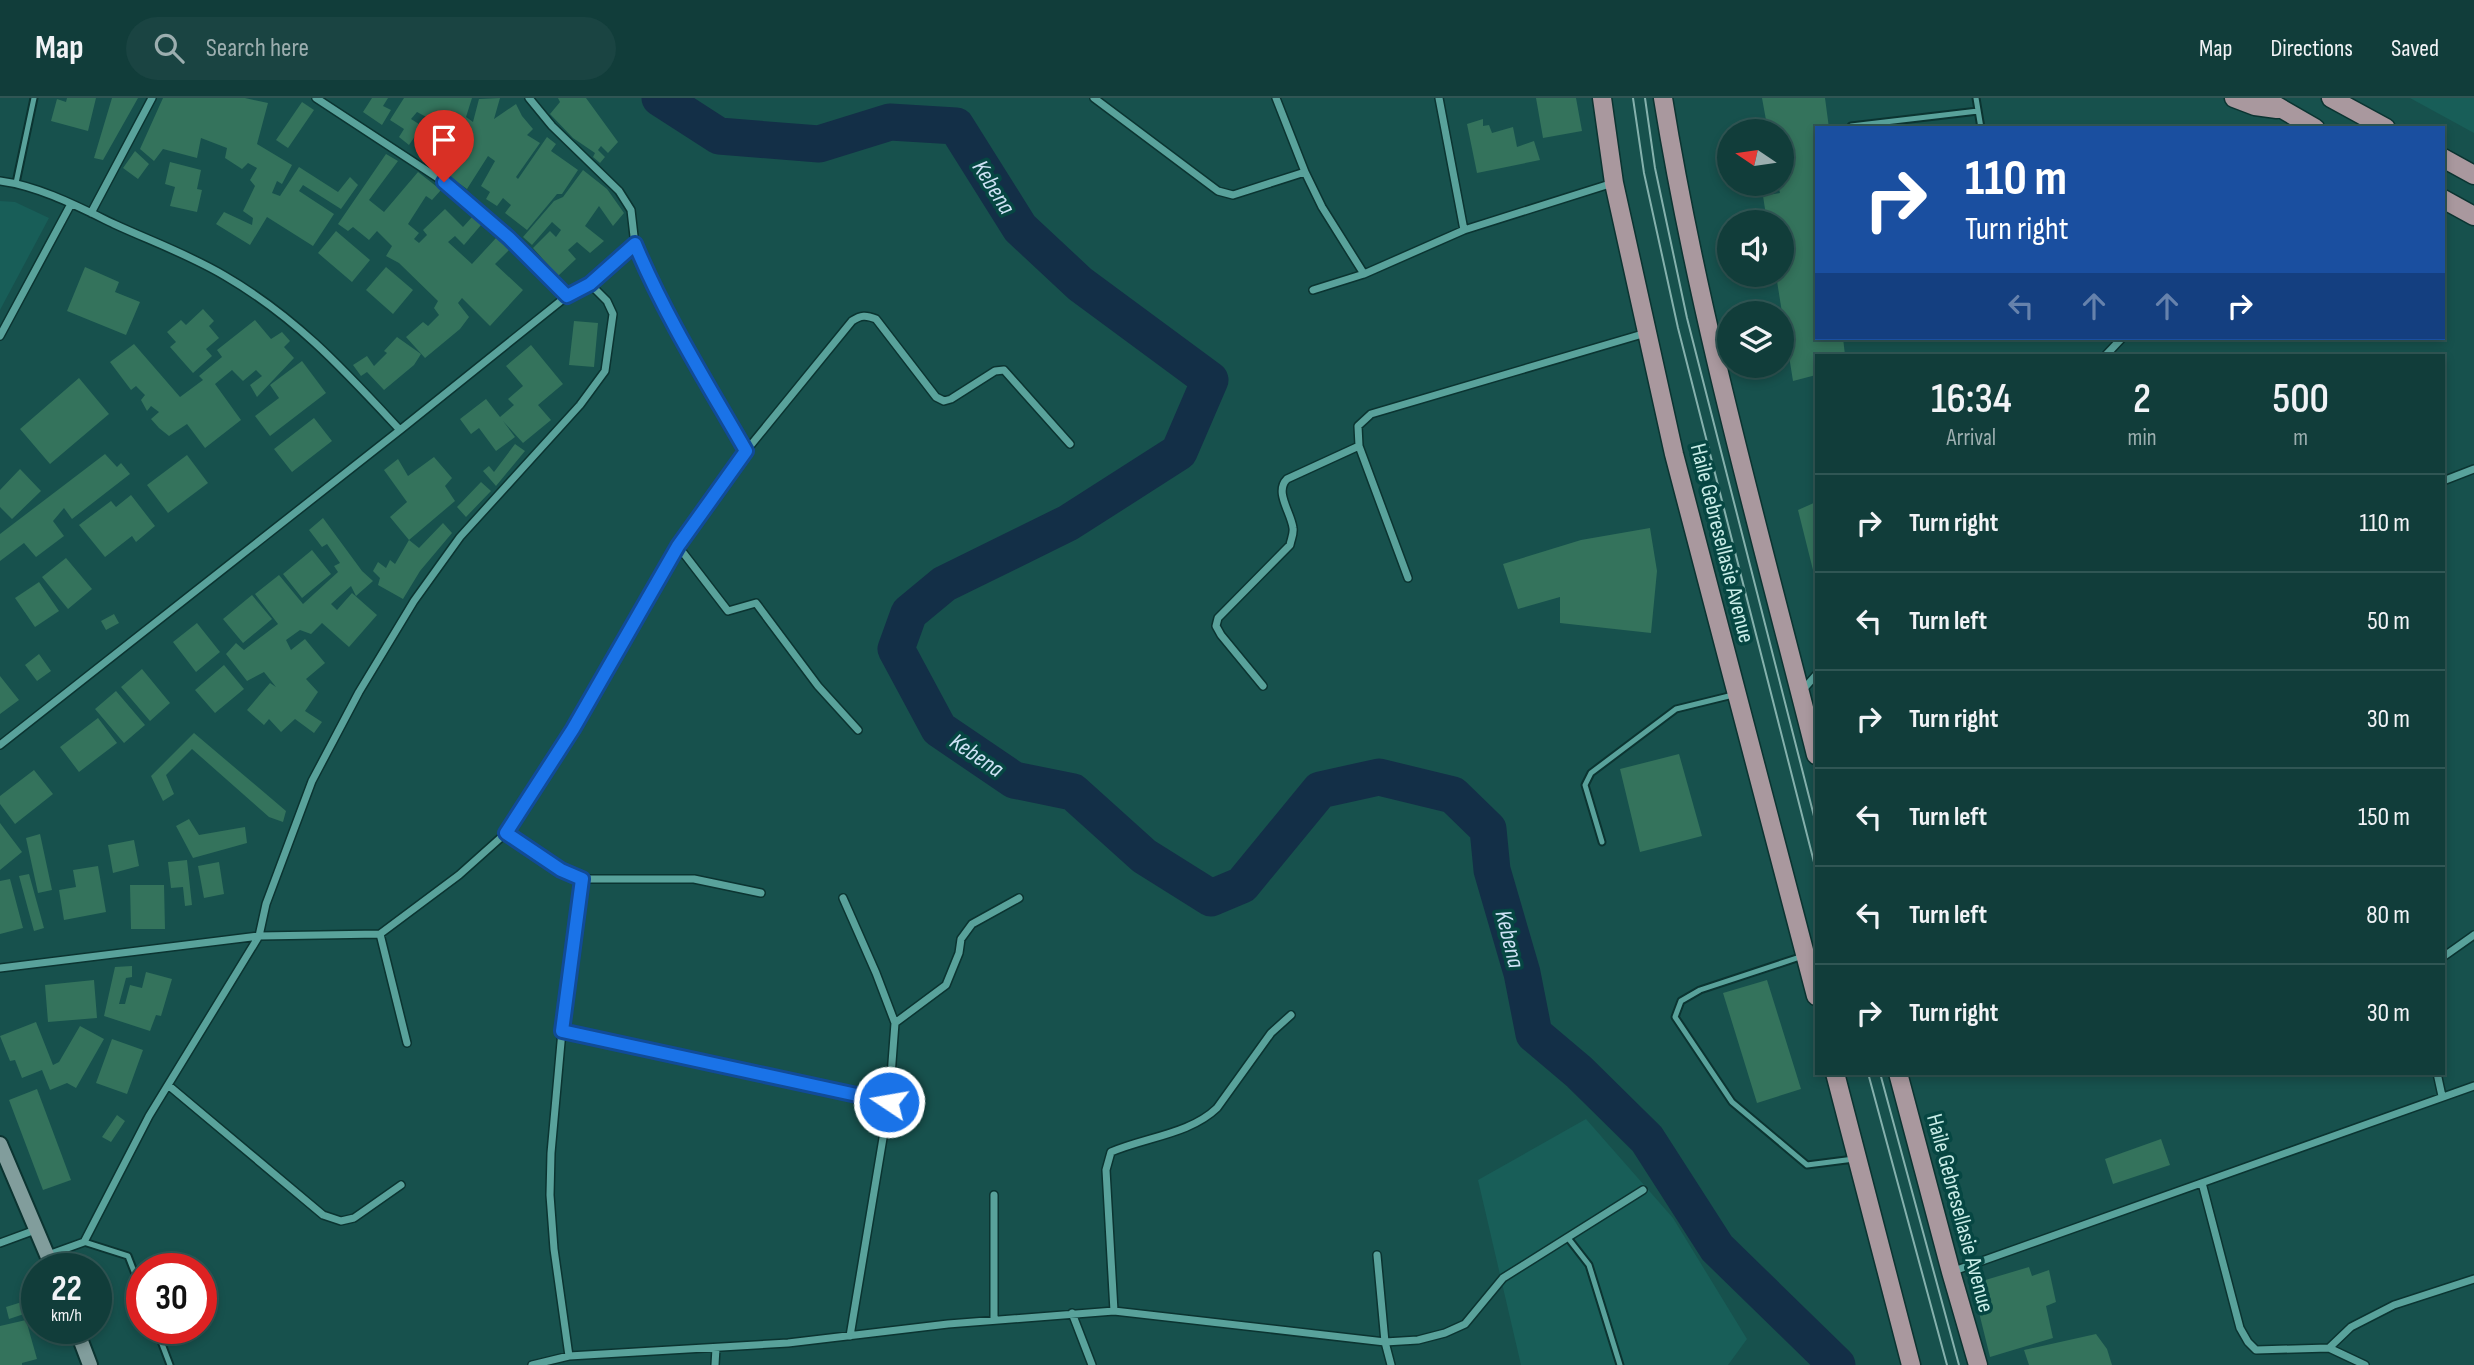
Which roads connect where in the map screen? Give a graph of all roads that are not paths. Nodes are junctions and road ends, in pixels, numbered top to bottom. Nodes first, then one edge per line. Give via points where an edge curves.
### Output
1 (34, 98) edge
2 (152, 98) edge
3 (316, 98) edge
4 (529, 98) edge
5 (1094, 98) edge
6 (1276, 98) edge
7 (1439, 98) edge
8 (1602, 98) edge
9 (1663, 98) edge
10 (1976, 98) edge
11 (2234, 98) edge
12 (2263, 98) edge
13 (2333, 99) edge
14 (2283, 110) junction
15 (1978, 111) junction
16 (1851, 126) dead end
17 (1981, 126) edge
18 (2311, 126) edge
19 (2382, 126) edge
20 (2445, 159) edge
21 (1305, 172) junction
22 (2474, 175) edge
23 (0, 181) edge
24 (16, 183) junction
25 (1614, 183) junction
26 (2445, 200) edge
27 (71, 205) junction
28 (92, 214) junction
29 (2474, 215) edge
30 (1464, 230) junction
31 (635, 244) junction
32 (1364, 274) junction
33 (590, 284) junction
34 (1313, 290) dead end
35 (567, 296) junction
36 (1648, 333) junction
37 (0, 336) edge
38 (2120, 340) edge
39 (2107, 354) edge
40 (400, 430) junction
41 (1070, 444) dead end
42 (1360, 446) junction
43 (746, 451) junction
44 (2474, 469) edge
45 (2445, 480) edge
46 (678, 546) junction
47 (1408, 578) dead end
48 (1815, 676) edge
49 (1264, 686) dead end
50 (1800, 693) junction
51 (1736, 695) junction
52 (858, 730) dead end
53 (0, 745) edge
54 (1815, 745) edge
55 (506, 833) junction
56 (1601, 842) dead end
57 (582, 879) junction
58 (761, 893) dead end
59 (843, 898) dead end
60 (1019, 898) dead end
61 (380, 934) junction
62 (2474, 935) edge
63 (259, 936) junction
64 (1806, 955) junction
65 (2445, 956) edge
66 (0, 968) edge
67 (1815, 992) edge
68 (1291, 1015) dead end
69 (895, 1023) junction
70 (562, 1031) junction
71 (407, 1043) dead end
72 (1836, 1075) edge
73 (1899, 1075) edge
74 (2437, 1075) edge
75 (168, 1085) junction
76 (2474, 1086) edge
77 (2442, 1096) junction
78 (889, 1102) junction
79 (0, 1144) edge
80 (1857, 1158) junction
81 (2203, 1183) junction
82 (401, 1185) dead end
83 (1643, 1189) dead end
84 (994, 1195) dead end
85 (38, 1229) junction
86 (1568, 1238) junction
87 (85, 1242) junction
88 (0, 1243) edge
89 (47, 1253) edge
90 (66, 1253) edge
91 (126, 1255) edge
92 (1377, 1255) dead end
93 (1951, 1272) junction
94 (2474, 1279) edge
95 (1114, 1311) junction
96 (1072, 1313) junction
97 (995, 1320) junction
98 (850, 1336) junction
99 (1385, 1342) junction
100 (82, 1344) edge
101 (162, 1344) edge
102 (716, 1348) junction
103 (2329, 1348) junction
104 (569, 1356) junction
105 (90, 1365) edge
106 (170, 1365) edge
107 (532, 1365) edge
108 (715, 1365) edge
109 (1093, 1365) edge
110 (1391, 1365) edge
111 (1620, 1365) edge
112 (1911, 1365) edge
113 (1978, 1365) edge
114 (2365, 1365) edge

1 - 24 lane
2 - 28 street
3 - 35 street via 444,182
4 - 31 street via 620,191 631,209
5 - 21 street via 1218,191 1233,195
6 - 21 street
7 - 30 street
8 - 25 main road, Haile Gebresellasie Avenue
9 - 50 main road, Haile Gebresellasie Avenue via 1677,186 1724,396
10 - 15 lane
11 - 14 main road
12 - 14 main road
13 - 19 main road
14 - 18 main road
15 - 16 lane
15 - 17 lane
20 - 22 main road
21 - 32 street
23 - 24 street
24 - 27 street
25 - 30 street
25 - 36 main road, Haile Gebresellasie Avenue
26 - 29 main road
27 - 28 street
27 - 37 street
28 - 40 street via 224,275 284,315
30 - 32 street
31 - 33 street
31 - 43 street via 682,340
32 - 34 street
33 - 35 street
33 - 63 street via 613,314 605,371 580,405 460,537 414,601 312,781 266,904
35 - 40 street
36 - 42 street via 1371,414 1359,426
36 - 51 main road, Haile Gebresellasie Avenue
38 - 39 street
40 - 53 street
41 - 43 street via 1004,370 995,370 951,399 936,397 876,319 866,315 852,321
42 - 47 street
42 - 49 street via 1283,483 1294,531 1290,545 1219,618 1216,626
43 - 46 street
44 - 45 street
46 - 52 street via 729,611 756,603 818,686
46 - 55 street via 573,729
48 - 50 street
50 - 54 main road, Haile Gebresellasie Avenue
51 - 56 lane via 1676,709 1591,772 1585,785
51 - 64 main road, Haile Gebresellasie Avenue
55 - 57 street
55 - 61 street
57 - 58 street via 694,879
57 - 70 street
59 - 69 street
60 - 69 street via 972,924 961,939 946,985
61 - 63 street
61 - 71 street
62 - 65 street
63 - 66 street
63 - 75 street
64 - 67 main road, Haile Gebresellasie Avenue
64 - 80 lane via 1700,989 1681,1001 1675,1017 1732,1102 1807,1165
68 - 95 street via 1271,1033 1208,1117 1111,1152 1106,1170
69 - 78 street
70 - 78 street
70 - 104 street via 550,1195
72 - 80 main road
73 - 93 main road, Haile Gebresellasie Avenue
74 - 77 street
75 - 82 street via 323,1215 341,1221 354,1218
75 - 87 street
76 - 77 street
77 - 81 street
78 - 98 street
79 - 85 main road
80 - 112 main road
81 - 93 street
81 - 103 street via 2240,1328 2248,1342 2256,1350
83 - 86 street
84 - 97 street
85 - 88 street
85 - 89 main road
86 - 99 street via 1503,1279 1465,1324 1418,1340
86 - 111 lane via 1589,1265
87 - 90 street
87 - 91 lane
92 - 99 street
93 - 113 main road, Haile Gebresellasie Avenue
94 - 103 street via 2394,1305 2351,1326
95 - 96 street
95 - 99 street
96 - 97 street
96 - 109 street
97 - 98 street
98 - 102 street
99 - 110 street
100 - 105 main road
101 - 106 lane
102 - 104 street
102 - 108 street
103 - 114 street
104 - 107 street

